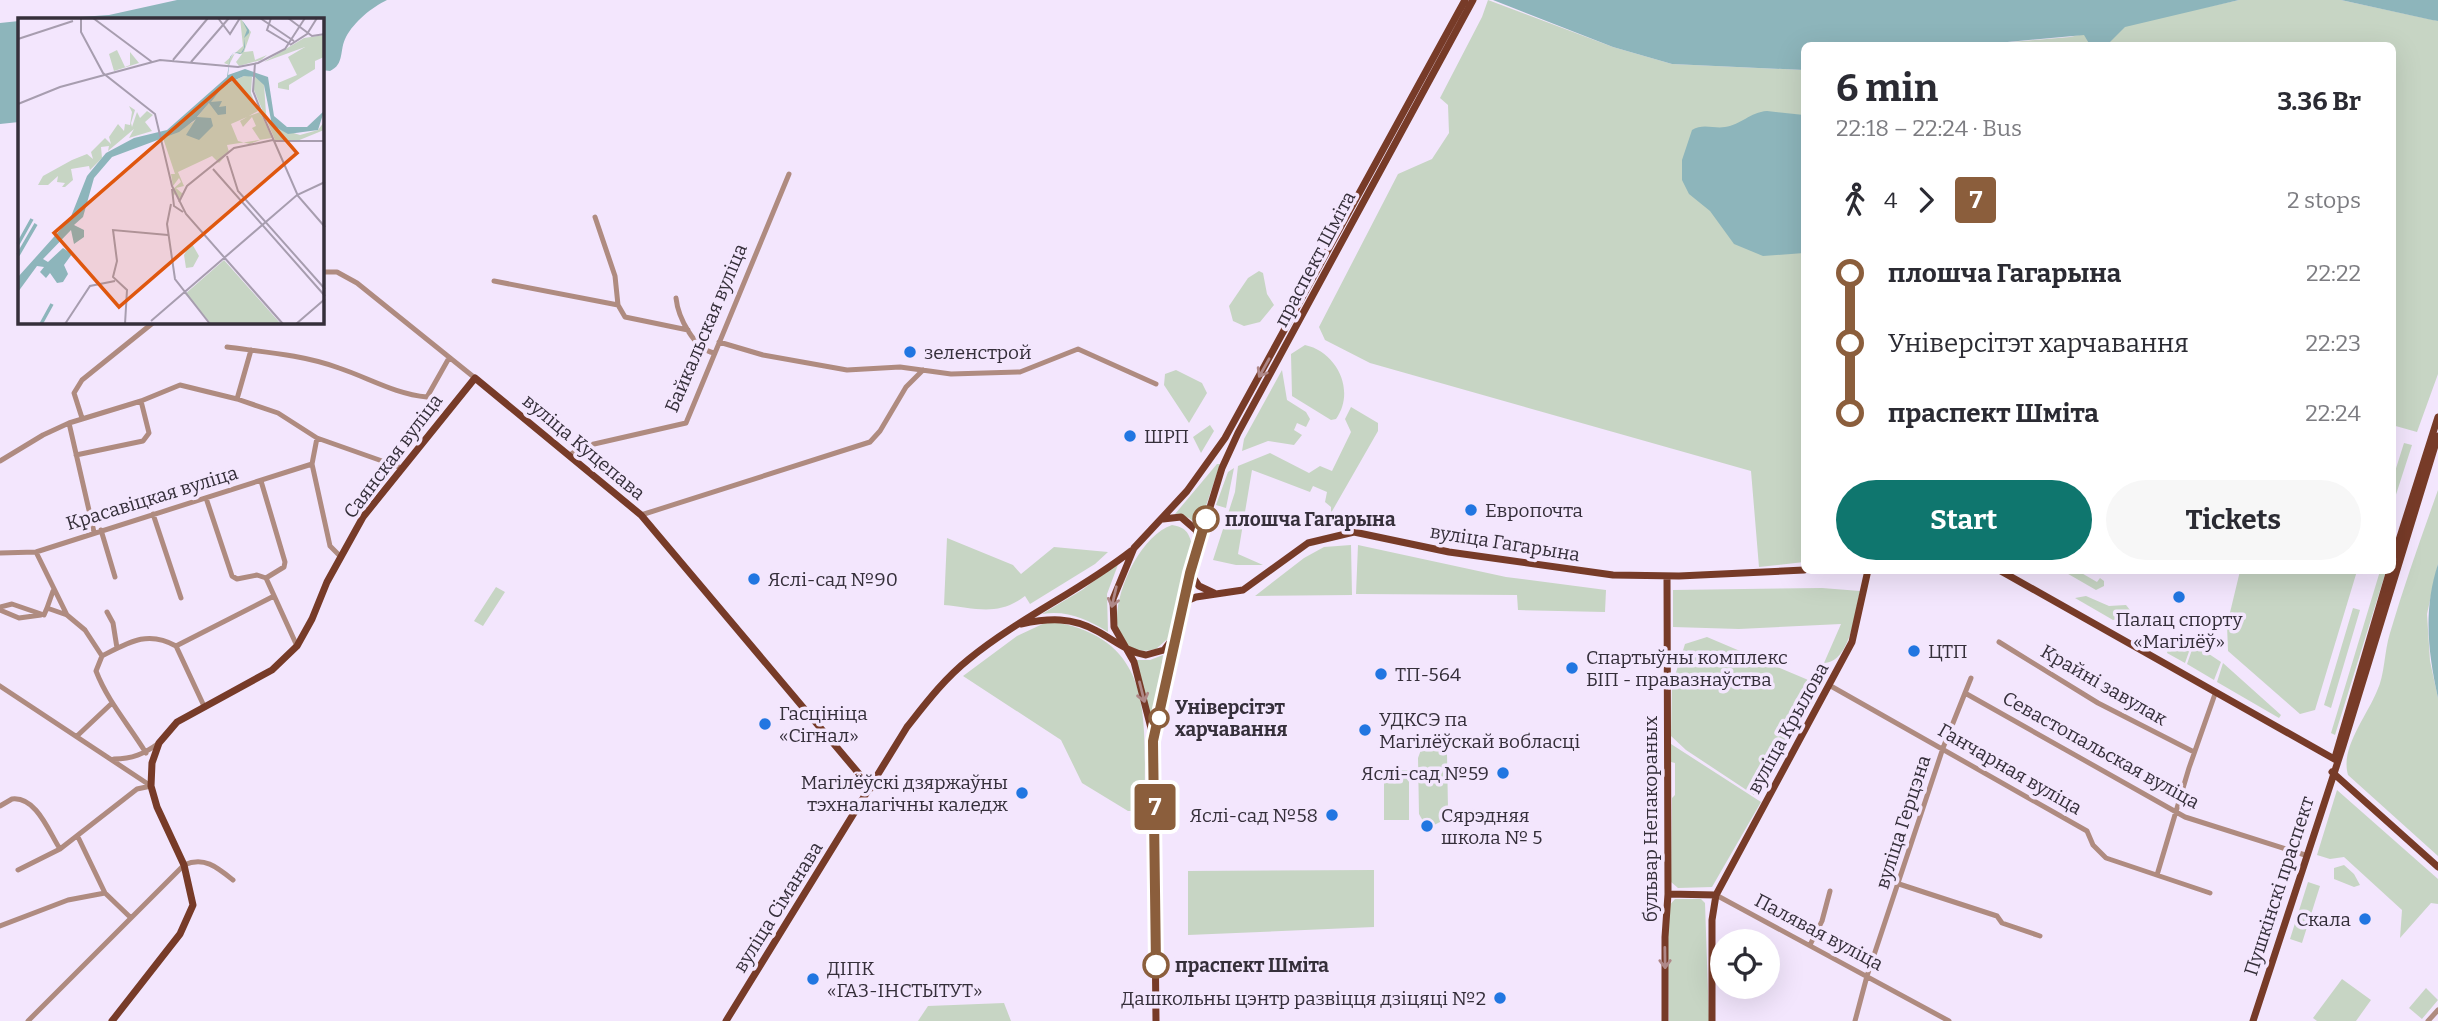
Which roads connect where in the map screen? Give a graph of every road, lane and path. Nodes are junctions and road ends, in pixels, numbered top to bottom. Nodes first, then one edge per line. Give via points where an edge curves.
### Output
1 (1465, 0) edge
2 (1472, 0) edge
3 (1417, 95) junction
4 (789, 174) dead end
5 (595, 217) dead end
6 (324, 273) edge
7 (494, 281) dead end
8 (676, 298) dead end
9 (618, 306) junction
10 (152, 324) edge
11 (688, 330) junction
12 (719, 342) junction
13 (227, 347) dead end
14 (251, 351) junction
15 (715, 353) junction
16 (449, 358) junction
17 (923, 370) junction
18 (475, 378) junction
19 (1156, 384) dead end
20 (237, 399) junction
21 (141, 401) junction
22 (2438, 417) edge
23 (82, 418) junction
24 (69, 423) junction
25 (2438, 436) edge
26 (317, 438) junction
27 (76, 455) junction
28 (570, 455) junction
29 (0, 461) edge
30 (312, 464) junction
31 (402, 468) junction
32 (261, 481) junction
33 (206, 498) junction
34 (153, 514) junction
35 (641, 515) junction
36 (1161, 519) junction
37 (97, 531) junction
38 (1200, 540) junction
39 (1135, 548) junction
40 (2396, 549) edge
41 (36, 552) junction
42 (0, 553) edge
43 (341, 557) junction
44 (2396, 569) edge
45 (1801, 570) edge
46 (1190, 573) junction
47 (1867, 574) edge
48 (2006, 574) edge
49 (2389, 574) edge
50 (2395, 574) edge
51 (1667, 576) junction
52 (115, 577) dead end
53 (266, 578) junction
54 (53, 591) junction
55 (1218, 594) junction
56 (274, 596) junction
57 (181, 598) dead end
58 (1184, 602) junction
59 (47, 608) junction
60 (0, 609) edge
61 (107, 611) dead end
62 (44, 615) junction
63 (67, 615) junction
64 (1021, 624) junction
65 (1176, 634) junction
66 (1999, 642) dead end
67 (176, 646) junction
68 (297, 646) junction
69 (117, 648) junction
70 (1125, 648) junction
71 (102, 656) junction
72 (1971, 678) dead end
73 (1829, 685) junction
74 (0, 686) edge
75 (1965, 693) junction
76 (2216, 694) junction
77 (111, 704) junction
78 (204, 706) junction
79 (77, 736) junction
80 (1154, 740) junction
81 (159, 743) junction
82 (1943, 748) junction
83 (2194, 752) junction
84 (146, 753) junction
85 (113, 759) junction
86 (2336, 760) junction
87 (2332, 772) junction
88 (151, 786) junction
89 (871, 788) junction
90 (0, 806) edge
91 (2176, 812) junction
92 (78, 837) junction
93 (60, 849) junction
94 (2305, 855) junction
95 (184, 865) junction
96 (2438, 867) edge
97 (18, 870) dead end
98 (2157, 875) junction
99 (233, 880) dead end
100 (1899, 884) junction
101 (1830, 891) dead end
102 (105, 892) junction
103 (2210, 892) dead end
104 (1668, 894) junction
105 (1716, 895) junction
106 (130, 917) junction
107 (0, 926) edge
108 (2040, 936) dead end
109 (1810, 945) junction
110 (1867, 976) junction
111 (2438, 1010) edge
112 (28, 1021) edge
113 (112, 1021) edge
114 (726, 1021) edge
115 (1156, 1021) edge
116 (1665, 1021) edge
117 (1712, 1021) edge
118 (1855, 1021) edge
119 (1949, 1021) edge
120 (2253, 1021) edge
121 (2428, 1021) edge

1 - 3 main road, праспект Шміта
2 - 3 main road, праспект Шміта
3 -> 36 main road, праспект Шміта via 1225,438
3 - 38 main road, праспект Шміта via 1238,433
4 - 12 street, Байкальская вуліца
5 - 9 street via 615,276
6 - 16 street, вуліца Куцепава via 342,274 357,283
7 - 9 street
8 - 11 street
9 - 11 street via 625,317
10 - 23 street via 82,380 74,393
11 - 15 street via 706,352
12 - 15 street, Байкальская вуліца
12 - 17 street via 847,370
13 - 14 street
14 - 16 street via 339,367 388,388 427,397
14 - 20 street
15 - 28 street, Байкальская вуліца via 686,423 581,447
16 - 18 street, вуліца Куцепава
17 - 19 street via 1020,372 1078,349
17 - 35 street via 906,387 870,442
18 - 28 main road, вуліца Куцепава
18 - 31 main road, Саянская вуліца
20 - 21 street via 180,385
20 - 26 street via 278,413
21 - 23 street
21 - 27 street via 149,433 143,441
22 - 40 main road
23 - 24 street
24 - 27 street
24 - 29 street
25 - 44 main road, Пушкінскі праспект
26 - 30 street, Саянская вуліца
26 - 31 street
27 - 37 street
28 - 35 main road, вуліца Куцепава
30 - 32 street, Красавіцкая вуліца
30 - 43 street, Саянская вуліца via 330,546
31 - 43 main road, Саянская вуліца via 363,517
32 - 33 street, Красавіцкая вуліца
32 - 53 street via 285,562 284,568
33 - 34 street, Красавіцкая вуліца
33 - 53 street via 232,576
34 - 37 street, Красавіцкая вуліца
34 - 57 street
35 - 89 main road, вуліца Куцепава
36 - 38 main road via 1181,517
36 - 39 main road, праспект Шміта
37 - 41 street, Красавіцкая вуліца
37 - 52 street
38 - 46 main road, праспект Шміта
39 - 64 main road, вуліца Сіманава
39 -> 70 main road via 1113,599 1114,627
41 - 42 street, Красавіцкая вуліца
41 - 54 street
43 - 68 main road, Саянская вуліца
45 - 51 main road, вуліца Гагарына
46 - 55 main road via 1204,590
46 - 58 main road, праспект Шміта
47 - 73 main road, вуліца Крылова via 1853,642
48 - 76 main road
49 - 86 main road, Пушкінскі праспект
50 - 86 main road, Пушкінскі праспект
51 - 55 main road, вуліца Гагарына via 1613,575 1530,564 1354,532 1308,543 1243,590
51 - 104 main road, бульвар Непакораных
53 - 56 street
54 - 59 street
54 - 63 street
55 - 58 main road, вуліца Гагарына
56 - 67 street
56 - 68 street
58 - 65 main road, праспект Шміта
59 - 62 street
59 - 63 street
60 - 62 street via 19,618
60 - 62 street via 12,604
61 - 69 street
63 - 71 street via 85,630
64 - 70 main road, вуліца Сіманава via 1060,618 1086,625
64 - 89 main road, вуліца Сіманава via 969,659 937,688 907,727
65 - 70 main road via 1171,644 1156,653
65 - 80 main road
66 - 83 street, Крайні завулак via 2098,703
67 - 69 street via 160,636
67 - 78 street
68 - 78 main road, Саянская вуліца via 272,670
69 - 71 street
70 -> 80 main road via 1139,677
71 - 77 street via 96,671
72 - 75 street, вуліца Герцэна
73 - 82 street, Ганчарная вуліца
73 - 105 main road, вуліца Крылова
74 - 79 street
75 - 82 street, вуліца Герцэна
75 - 91 street, Севастопальская вуліца
76 - 83 street
76 - 86 main road
77 - 79 street
77 - 84 street
78 - 81 main road, Саянская вуліца via 172,727
79 - 85 street
80 - 115 main road
81 - 84 street
81 - 88 main road
82 - 98 street, Ганчарная вуліца via 2087,831 2106,858
82 - 100 street, вуліца Герцэна
83 - 91 street
84 - 85 street
85 - 88 street
86 - 87 main road, Пушкінскі праспект
87 - 94 main road, Пушкінскі праспект
87 - 96 main road
88 - 92 street via 137,789
88 - 95 main road
89 - 114 main road, вуліца Сіманава
90 - 93 street via 12,799 26,801
91 - 94 street, Севастопальская вуліца
91 - 98 street
92 - 93 street
92 - 102 street
93 - 97 street
94 - 120 main road, Пушкінскі праспект
95 - 99 street via 195,860 215,865
95 - 106 street
95 - 113 main road via 193,896 188,918
98 - 103 street, Ганчарная вуліца
100 - 108 street via 1997,916 2002,923
100 - 110 street, вуліца Герцэна
101 - 109 street
102 - 106 street
102 - 107 street via 68,900
104 - 105 main road, Палявая вуліца
104 -> 116 main road, бульвар Непакораных
105 - 109 street, Палявая вуліца
105 - 117 main road
106 - 112 street
109 - 110 street, Палявая вуліца
110 - 118 street, вуліца Герцэна
110 - 119 street, Палявая вуліца
111 - 121 street

